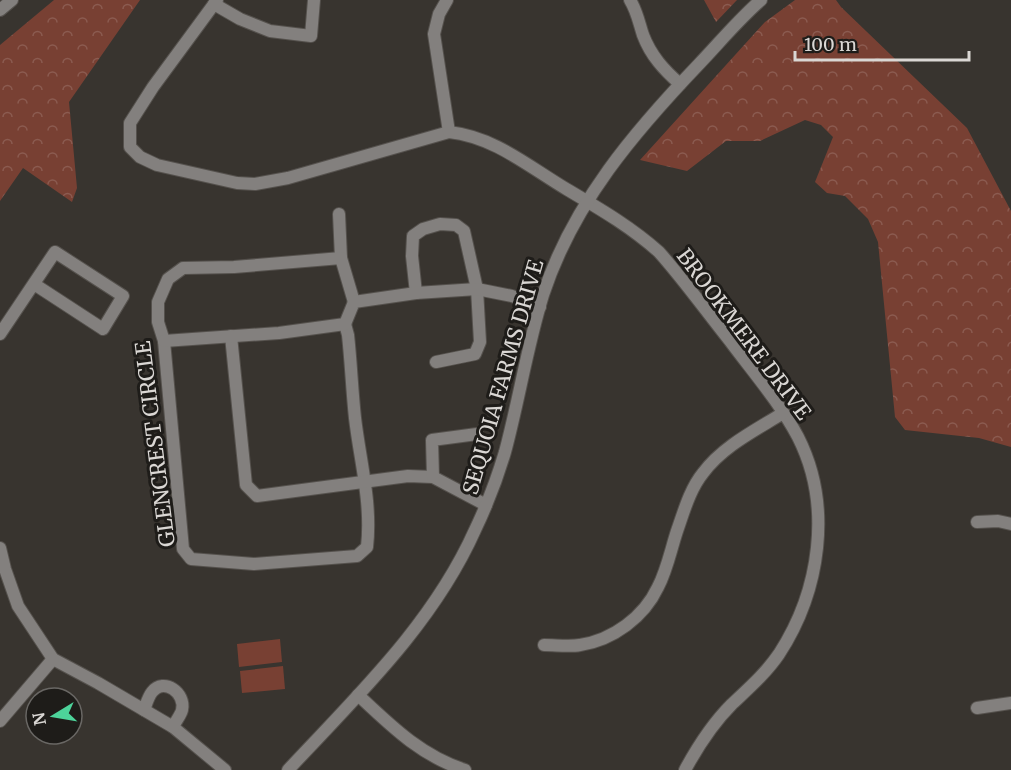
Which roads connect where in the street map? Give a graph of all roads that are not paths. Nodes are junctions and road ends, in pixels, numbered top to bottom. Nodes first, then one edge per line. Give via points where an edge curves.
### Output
1 (12, 0) edge
2 (314, 0) edge
3 (447, 0) edge
4 (630, 0) edge
5 (761, 0) edge
6 (215, 2) edge
7 (0, 10) edge
8 (680, 84) junction
9 (449, 132) junction
10 (588, 200) junction
11 (339, 214) dead end
12 (341, 258) junction
13 (33, 284) junction
14 (477, 289) junction
15 (416, 293) junction
16 (354, 302) junction
17 (540, 307) junction
18 (345, 324) junction
19 (0, 334) edge
20 (231, 336) junction
21 (164, 341) junction
22 (436, 362) dead end
23 (783, 412) junction
24 (477, 434) dead end
25 (433, 477) junction
26 (365, 482) junction
27 (486, 505) junction
28 (977, 522) dead end
29 (1011, 524) edge
30 (0, 548) edge
31 (544, 645) dead end
32 (53, 659) junction
33 (358, 695) junction
34 (1011, 703) edge
35 (977, 708) dead end
36 (144, 710) junction
37 (0, 721) edge
38 (172, 727) junction
39 (225, 770) edge
40 (288, 770) edge
41 (465, 770) edge
42 (685, 770) edge

1 - 7 street
2 - 6 street via 311,36 270,31 240,19
3 - 9 street via 434,34
4 - 8 street via 654,57
5 - 8 street, SEQUOIA FARMS DRIVE
6 - 9 street via 130,123 130,147 140,157 157,165 255,184
8 - 10 street, SEQUOIA FARMS DRIVE via 632,137
9 - 10 street, BROOKMERE DRIVE via 499,146
10 - 17 street, SEQUOIA FARMS DRIVE via 552,270
10 - 23 street, BROOKMERE DRIVE via 642,237 671,265
11 - 12 street
12 - 16 street
12 - 21 street, GLENCREST CIRCLE via 183,268 168,279 158,302 158,322
13 - 13 street via 103,329 123,296 55,252
13 - 19 street
14 - 15 street
14 - 15 street via 464,231 456,225 440,224 412,236
14 - 17 street
14 - 22 street via 480,342 475,354
15 - 16 street
16 - 18 street
17 - 27 street, SEQUOIA FARMS DRIVE via 504,454
18 - 20 street
18 - 26 street, GLENCREST CIRCLE
20 - 21 street
20 - 26 street via 246,485 257,496
21 - 26 street, GLENCREST CIRCLE via 183,549 191,559 254,564 357,556 367,547
23 - 31 street via 723,452 702,474 687,504 659,587 631,622 597,641
23 - 42 street, BROOKMERE DRIVE via 802,448 815,494 818,543 810,588 797,623 778,655 709,731
24 - 25 street via 432,440
25 - 26 street
25 - 27 street
27 - 33 street, SEQUOIA FARMS DRIVE via 452,575 427,614
28 - 29 street
30 - 32 street via 18,606
32 - 36 street
32 - 37 street
33 - 40 street, SEQUOIA FARMS DRIVE
33 - 41 street via 418,747
34 - 35 street
36 - 38 street
36 - 38 street via 158,688 168,686 177,691 182,711
38 - 39 street

